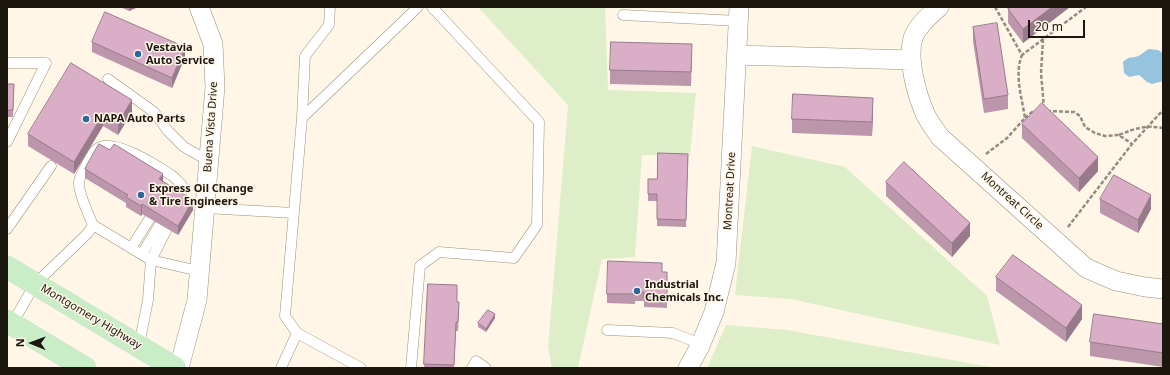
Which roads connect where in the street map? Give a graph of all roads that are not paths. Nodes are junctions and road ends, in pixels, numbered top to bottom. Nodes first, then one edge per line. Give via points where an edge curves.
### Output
1 (199, 7) edge
2 (330, 7) edge
3 (418, 7) edge
4 (432, 7) edge
5 (939, 7) edge
6 (738, 14) edge
7 (623, 15) dead end
8 (736, 55) junction
9 (911, 60) junction
10 (7, 64) edge
11 (108, 79) dead end
12 (302, 118) junction
13 (7, 142) edge
14 (209, 161) junction
15 (51, 166) dead end
16 (167, 172) junction
17 (168, 184) edge
18 (177, 200) edge
19 (205, 208) junction
20 (294, 213) junction
21 (150, 218) edge
22 (92, 225) junction
23 (7, 229) edge
24 (131, 248) junction
25 (142, 254) junction
26 (151, 260) junction
27 (7, 267) edge
28 (199, 271) junction
29 (35, 284) junction
30 (1163, 289) edge
31 (10, 322) edge
32 (607, 330) dead end
33 (296, 333) junction
34 (701, 344) junction
35 (138, 345) junction
36 (80, 367) edge
37 (175, 368) edge
38 (180, 368) edge
39 (281, 368) edge
40 (361, 368) edge
41 (411, 368) edge
42 (472, 368) edge
43 (486, 368) edge
44 (688, 368) edge

1 - 14 street, Buena Vista Drive via 213,44 215,88
2 - 12 lane via 329,25 305,56
3 - 12 lane
4 - 41 lane via 539,122 536,225 514,258 439,252 420,266
5 - 9 street, Montreat Circle via 926,18 913,37
6 - 7 lane
6 - 8 street, Montreat Drive
8 - 9 street
8 - 34 street, Montreat Drive via 726,263 714,312
9 - 30 street, Montreat Circle via 915,86 924,112 940,137 1086,268 1116,281 1145,288
10 - 13 lane via 46,63
11 - 14 lane via 154,112 184,147
12 - 20 lane
14 - 19 street, Buena Vista Drive
15 - 23 lane
16 - 17 lane
16 - 18 lane via 182,185
16 - 22 lane via 136,154 119,148 99,147 79,181
19 - 20 lane
19 - 28 street, Buena Vista Drive
20 - 33 lane via 285,316
21 - 24 lane
22 - 24 lane
22 - 29 lane via 88,233
24 - 25 lane
25 - 26 lane
25 - 26 lane via 164,227
26 - 28 lane
26 - 35 lane via 148,300
27 - 29 main road, Montgomery Highway
28 - 38 street, Buena Vista Drive via 197,300
29 - 31 lane
29 - 35 main road, Montgomery Highway
31 - 36 main road
32 - 34 lane via 673,333
33 - 39 lane
33 - 40 lane
34 - 44 street, Montreat Drive
35 - 37 main road, Montgomery Highway
42 - 43 lane via 476,362

